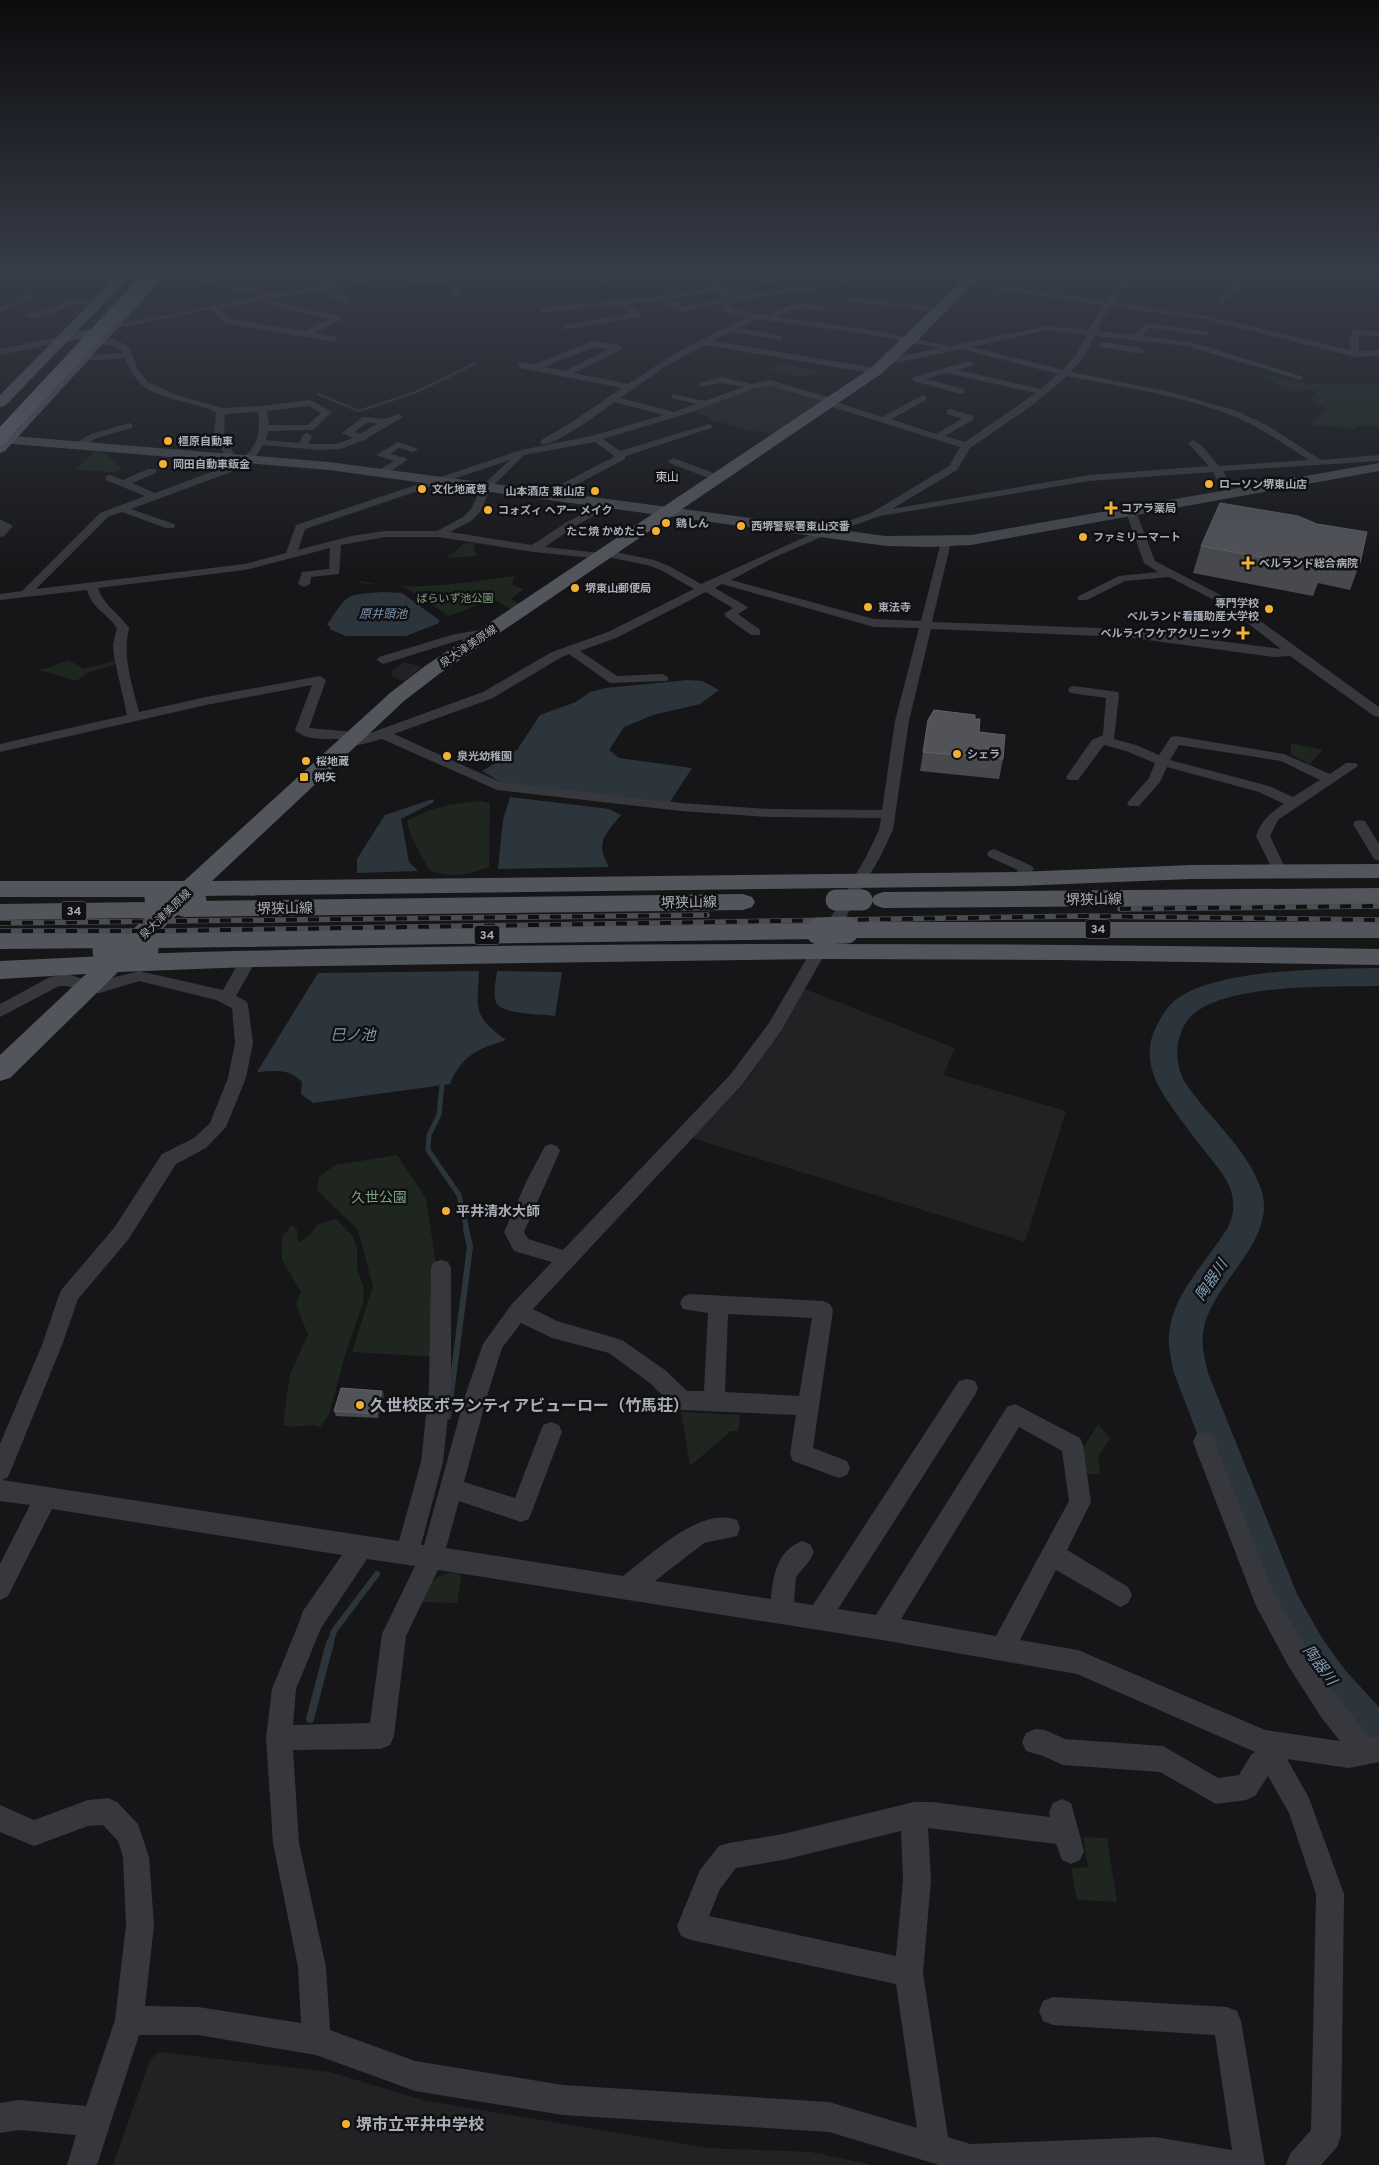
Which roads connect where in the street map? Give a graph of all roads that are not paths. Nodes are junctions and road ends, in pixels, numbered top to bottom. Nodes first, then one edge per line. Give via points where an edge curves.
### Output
1 (29, 374) edge
2 (42, 374) edge
3 (66, 374) edge
4 (69, 374) edge
5 (138, 374) edge
6 (566, 374) edge
7 (648, 374) edge
8 (872, 374) edge
9 (933, 374) edge
10 (964, 374) edge
11 (1064, 374) edge
12 (1070, 374) edge
13 (1290, 374) edge
14 (968, 375) junction
15 (1300, 377) dead end
16 (703, 385) dead end
17 (752, 386) junction
18 (945, 387) junction
19 (629, 388) junction
20 (961, 391) dead end
21 (1042, 392) junction
22 (676, 396) dead end
23 (923, 398) dead end
24 (612, 399) junction
25 (830, 402) junction
26 (0, 403) edge
27 (705, 404) junction
28 (262, 409) junction
29 (221, 410) junction
30 (950, 412) dead end
31 (673, 414) junction
32 (398, 417) dead end
33 (0, 418) edge
34 (883, 420) junction
35 (384, 422) junction
36 (129, 426) dead end
37 (709, 427) dead end
38 (265, 428) junction
39 (310, 428) junction
40 (937, 437) junction
41 (361, 438) junction
42 (596, 438) junction
43 (5, 441) edge
44 (260, 442) junction
45 (1192, 443) dead end
46 (76, 446) junction
47 (302, 446) junction
48 (966, 446) junction
49 (413, 449) dead end
50 (524, 452) junction
51 (618, 455) junction
52 (231, 458) junction
53 (1379, 458) edge
54 (249, 460) junction
55 (673, 461) dead end
56 (1319, 463) junction
57 (1379, 467) edge
58 (1215, 469) junction
59 (152, 471) dead end
60 (381, 473) junction
61 (110, 478) dead end
62 (718, 478) junction
63 (436, 481) junction
64 (124, 483) junction
65 (487, 487) junction
66 (1230, 494) junction
67 (154, 496) junction
68 (564, 498) junction
69 (608, 504) junction
70 (120, 508) junction
71 (1130, 512) junction
72 (666, 513) junction
73 (875, 515) junction
74 (0, 522) edge
75 (170, 526) dead end
76 (0, 534) edge
77 (439, 534) junction
78 (820, 534) junction
79 (946, 542) junction
80 (336, 543) junction
81 (534, 549) junction
82 (604, 555) junction
83 (290, 556) junction
84 (1171, 574) junction
85 (720, 580) junction
86 (304, 584) dead end
87 (92, 586) junction
88 (703, 588) junction
89 (24, 594) junction
90 (0, 597) edge
91 (1083, 598) dead end
92 (925, 625) junction
93 (755, 632) dead end
94 (487, 633) junction
95 (571, 650) junction
96 (1293, 652) junction
97 (383, 660) dead end
98 (662, 678) dead end
99 (1074, 690) dead end
100 (1379, 713) edge
101 (134, 718) junction
102 (383, 734) junction
103 (350, 739) junction
104 (1103, 740) junction
105 (0, 748) edge
106 (1163, 762) junction
107 (1350, 766) dead end
108 (1073, 777) dead end
109 (1330, 779) junction
110 (1134, 803) dead end
111 (1294, 804) junction
112 (889, 814) junction
113 (1360, 824) dead end
114 (994, 854) dead end
115 (1379, 856) edge
116 (1280, 872) junction
117 (1379, 872) edge
118 (1018, 879) junction
119 (0, 889) edge
120 (860, 890) junction
121 (1379, 896) edge
122 (0, 898) edge
123 (190, 899) junction
124 (152, 904) junction
125 (0, 912) edge
126 (1379, 930) edge
127 (0, 941) edge
128 (819, 941) junction
129 (112, 952) junction
130 (0, 957) edge
131 (1379, 957) edge
132 (250, 959) junction
133 (0, 970) edge
134 (90, 986) junction
135 (227, 998) junction
136 (0, 1011) edge
137 (0, 1071) edge
138 (551, 1151) dead end
139 (567, 1260) junction
140 (442, 1268) dead end
141 (690, 1303) dead end
142 (718, 1305) junction
143 (518, 1311) junction
144 (968, 1388) dead end
145 (714, 1402) junction
146 (809, 1406) junction
147 (551, 1432) dead end
148 (1204, 1442) dead end
149 (839, 1468) dead end
150 (0, 1470) edge
151 (450, 1488) junction
152 (0, 1490) edge
153 (46, 1498) junction
154 (729, 1528) dead end
155 (361, 1547) junction
156 (802, 1552) dead end
157 (407, 1554) junction
158 (1053, 1555) junction
159 (432, 1558) junction
160 (0, 1588) edge
161 (626, 1588) junction
162 (1120, 1595) dead end
163 (781, 1613) junction
164 (818, 1619) junction
165 (882, 1628) junction
166 (1002, 1649) junction
167 (279, 1738) junction
168 (1035, 1742) dead end
169 (1371, 1751) edge
170 (1269, 1752) junction
171 (914, 1815) junction
172 (0, 1818) edge
173 (1067, 1832) dead end
174 (909, 1973) junction
175 (1053, 2011) dead end
176 (129, 2020) junction
177 (316, 2040) junction
178 (0, 2118) edge
179 (96, 2122) junction
180 (935, 2149) junction
181 (82, 2165) edge
182 (1232, 2165) edge
183 (1250, 2165) edge
184 (1301, 2165) edge

1 - 26 main road
2 - 33 highway
3 - 43 highway, bridge
4 - 43 main road
5 - 29 street via 164,395 209,404
6 - 19 street
7 - 19 street
8 - 25 main road, 泉大津美原線
9 - 18 street via 916,379
10 - 14 street
11 - 21 street
12 - 56 street via 1161,393 1235,414
13 - 15 street
14 - 18 street
14 - 21 street
16 - 17 street via 715,379
17 - 25 street via 770,383
17 - 27 street
18 - 20 street
19 - 24 street
21 - 48 street
22 - 27 street
23 - 34 street
24 - 31 street
24 - 50 street via 564,432
25 - 34 street
25 - 62 main road, 泉大津美原線
27 - 31 street
28 - 29 street
28 - 38 street
28 - 39 street via 310,404 327,412
29 - 52 street via 219,435
30 - 40 street via 970,418
31 - 42 street
32 - 35 street
34 - 40 street
35 - 41 street
35 - 41 street via 366,419 347,433
36 - 46 street via 94,436
37 - 51 street
38 - 39 street
38 - 44 street
39 - 47 street
40 - 48 street
41 - 47 street via 345,446
42 - 50 street
42 - 51 street
43 - 46 street
44 - 47 street
44 - 54 street
45 - 58 street via 1203,451
46 - 52 street
48 - 73 street via 953,468
49 - 60 street via 398,445 381,455 402,460
50 - 63 street
50 - 65 street
51 - 68 street via 622,457 567,486
52 - 54 street
53 - 56 street
54 - 60 street
54 - 67 street
55 - 62 street
56 - 58 street
57 - 66 street
58 - 66 street
58 - 73 street via 1089,478
59 - 64 street
60 - 63 street
61 - 64 street
62 - 72 main road, 泉大津美原線
63 - 65 street
63 - 83 street via 300,527
64 - 67 street
65 - 68 street
65 - 77 street via 476,510 467,519
66 - 71 street
67 - 70 street
68 - 69 street
69 - 72 street
69 - 81 street
70 - 75 street
70 - 89 street via 104,515
71 - 79 street
71 - 84 street via 1150,563
72 - 78 street
72 - 82 main road, 泉大津美原線
73 - 78 street
74 - 76 street via 8,526
77 - 80 street via 385,534
77 - 81 street
78 - 79 street via 896,542
78 - 85 street
79 - 92 street
80 - 83 street
80 - 86 street via 335,572 306,574
81 - 82 street
82 - 88 street via 650,562
82 - 94 main road, 泉大津美原線
83 - 87 street via 245,567
84 - 91 street via 1123,578
84 - 96 street via 1230,604
85 - 88 street
85 - 92 street via 874,623
87 - 89 street
87 - 101 street via 96,601 123,628 120,657
88 - 93 street via 742,608 730,614
88 - 95 street via 612,635
89 - 90 street
92 - 96 street via 1125,633 1274,653
92 - 112 street via 902,721
94 - 97 street via 459,637
94 - 103 main road, 泉大津美原線 via 397,697
95 - 98 street via 614,680
95 - 102 street via 556,655 488,695
96 - 100 street
99 - 104 street via 1113,695 1109,737
101 - 103 street via 320,680 302,730
101 - 105 street
102 - 103 street via 364,740
102 - 112 street via 496,786 680,807 769,813
103 - 123 main road, 泉大津美原線
104 - 106 street
104 - 108 street via 1097,743
106 - 109 street via 1176,740 1284,758
106 - 110 street via 1155,779
106 - 111 street via 1250,784
107 - 109 street
109 - 111 street
111 - 116 street via 1272,817 1263,836
112 - 120 street via 886,830
113 - 115 street
114 - 118 street via 1027,869
116 - 117 main road
116 - 118 main road
118 - 120 main road
119 - 123 main road
120 - 121 main road, 堺狭山線 / 34 via 1088,900
120 - 123 main road
120 - 123 main road, 堺狭山線 / 34, bridge via 836,900 301,908
120 - 128 street
122 - 124 main road
123 - 124 main road, 堺狭山線 / 34
123 - 129 main road, 泉大津美原線
124 - 125 main road, 堺狭山線 / 34
126 - 128 main road, 34, bridge via 846,930
127 - 129 main road, 34
128 - 129 main road, 34, bridge via 317,938 150,944
128 - 131 main road via 1058,952
128 - 132 main road
128 - 139 street via 776,1027 736,1080
129 - 130 main road
129 - 132 main road
129 - 133 main road
129 - 134 main road, 泉大津美原線
132 - 135 street
134 - 135 street via 100,987 139,976
134 - 136 street via 67,980 56,981
134 - 137 main road, 泉大津美原線
135 - 150 street via 240,1005 244,1043 237,1078 217,1127 200,1143 170,1159 121,1234 69,1295 52,1346
138 - 139 street via 540,1169 514,1232 521,1245
139 - 143 street
140 - 157 street via 440,1388 432,1462
141 - 142 street
142 - 145 street
142 - 146 street via 823,1310
143 - 145 street via 552,1329 615,1346 658,1377 682,1400
143 - 151 street via 492,1344
144 - 164 street
145 - 146 street
146 - 149 street via 801,1454
147 - 151 street via 521,1511
148 - 169 street via 1264,1598 1330,1708
151 - 159 street
152 - 153 street
153 - 155 street
153 - 160 street
154 - 161 street via 699,1533
155 - 157 street
155 - 167 street via 312,1620 284,1689
156 - 163 street via 785,1574
157 - 159 street
158 - 162 street
158 - 165 street via 1080,1502 1072,1445 1014,1414
158 - 166 street
159 - 161 street
159 - 167 street via 394,1634 381,1736
161 - 163 street
163 - 164 street
164 - 165 street
165 - 166 street
166 - 170 street via 1078,1662
167 - 177 street via 286,1843 312,1967
168 - 170 street via 1063,1752 1163,1759 1216,1791 1246,1787
169 - 170 street via 1349,1755
170 - 184 street via 1300,1807 1330,1894 1326,2136
171 - 173 street
171 - 174 street via 917,1880
171 - 174 street via 783,1847 729,1856 710,1880 691,1926
172 - 176 street via 34,1833 88,1813 108,1811 129,1833 136,1857 140,1926
174 - 180 street
175 - 183 street via 1227,2021
176 - 177 street via 198,2021
176 - 179 street
177 - 180 street via 415,2076 563,2100 829,2117
178 - 179 street via 19,2115
179 - 181 street
180 - 182 street via 970,2159 1155,2152

